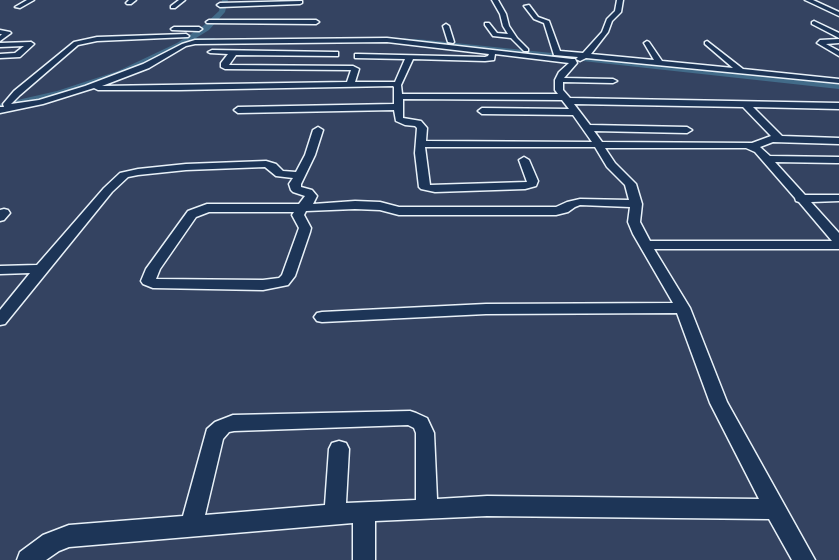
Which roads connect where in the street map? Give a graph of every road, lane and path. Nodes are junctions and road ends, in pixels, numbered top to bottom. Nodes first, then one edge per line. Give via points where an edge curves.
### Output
1 (31, 0) edge
2 (182, 0) edge
3 (495, 0) edge
4 (620, 0) edge
5 (808, 0) edge
6 (300, 1) edge
7 (527, 6) dead end
8 (18, 7) dead end
9 (173, 7) dead end
10 (273, 8) dead end
11 (218, 13) edge
12 (839, 14) edge
13 (307, 16) dead end
14 (202, 21) dead end
15 (316, 22) dead end
16 (814, 23) dead end
17 (487, 24) dead end
18 (446, 26) dead end
19 (199, 29) junction
20 (138, 30) dead end
21 (0, 32) edge
22 (512, 36) junction
23 (839, 36) edge
24 (188, 38) junction
25 (0, 39) edge
26 (839, 41) edge
27 (451, 42) junction
28 (647, 43) dead end
29 (707, 43) dead end
30 (0, 45) edge
31 (526, 50) junction
32 (492, 51) junction
33 (212, 52) dead end
34 (233, 53) junction
35 (557, 53) junction
36 (335, 54) dead end
37 (839, 54) edge
38 (0, 56) edge
39 (358, 56) dead end
40 (410, 57) junction
41 (580, 58) junction
42 (660, 63) junction
43 (741, 71) junction
44 (558, 80) junction
45 (613, 81) dead end
46 (839, 81) edge
47 (351, 84) junction
48 (397, 85) junction
49 (88, 88) junction
50 (839, 88) edge
51 (398, 96) junction
52 (565, 99) junction
53 (745, 104) junction
54 (839, 106) edge
55 (5, 107) edge
56 (398, 107) junction
57 (238, 110) dead end
58 (482, 111) dead end
59 (574, 112) junction
60 (587, 128) junction
61 (318, 130) dead end
62 (687, 130) dead end
63 (779, 139) junction
64 (839, 140) edge
65 (420, 144) junction
66 (599, 144) junction
67 (753, 146) junction
68 (766, 158) junction
69 (524, 160) dead end
70 (836, 160) dead end
71 (300, 175) junction
72 (839, 198) edge
73 (800, 199) junction
74 (636, 204) junction
75 (302, 208) junction
76 (839, 241) edge
77 (646, 245) junction
78 (839, 245) edge
79 (41, 269) junction
80 (0, 270) edge
81 (683, 308) junction
82 (2, 317) edge
83 (322, 317) dead end
84 (339, 449) dead end
85 (426, 508) junction
86 (775, 509) junction
87 (364, 512) junction
88 (335, 514) junction
89 (191, 527) junction
90 (28, 560) edge
91 (364, 560) edge
92 (804, 560) edge

1 - 8 street
2 - 9 street
3 - 22 street
4 - 41 street via 618,12 610,20 605,32 591,50
5 - 12 street
6 - 11 street
7 - 35 street via 536,18 547,22
10 - 11 street
11 - 13 street
11 - 14 street
11 - 15 street
11 - 19 street
16 - 23 street
17 - 22 street via 495,35
18 - 27 street
19 - 20 street
19 - 24 street
21 - 25 street via 8,33
22 - 31 street
24 - 27 street via 404,36
24 - 55 street via 128,69
24 - 55 street via 97,39 76,43 25,86
26 - 37 street via 820,44
27 - 31 street
28 - 42 street
29 - 43 street
30 - 38 street via 30,44 17,55
31 - 35 street
32 - 40 street via 489,59
32 - 41 street
32 - 49 street via 387,40 195,42 184,45 146,66
33 - 34 street
34 - 36 street
34 - 47 street via 225,66 353,68 355,69
35 - 41 street
39 - 40 street
40 - 48 street
41 - 42 street
41 - 44 street
41 - 50 street
42 - 43 street
43 - 46 street
44 - 45 street
44 - 52 street via 559,90
47 - 48 street
47 - 49 street
48 - 51 street
49 - 55 street via 40,102
51 - 52 street
51 - 56 street
52 - 53 street
52 - 59 street
53 - 54 street
53 - 63 street
56 - 57 street
56 - 65 street via 400,121 421,125
58 - 59 street
59 - 60 street
60 - 62 street
60 - 66 street
61 - 71 street
63 - 64 street
63 - 67 street
65 - 66 street
65 - 69 street via 424,182 425,187 429,189 515,187 532,184
66 - 67 street
66 - 74 street via 611,165 630,184
67 - 68 street
68 - 70 street
68 - 73 street
71 - 75 street via 295,187 297,190 308,192 311,196
71 - 79 street via 280,174 266,164 130,173 119,178
72 - 73 street
73 - 76 street
74 - 75 street via 580,202 556,211 399,211 355,204
74 - 77 street via 634,222
75 - 75 street via 298,215 305,228 304,232 288,276 283,282 263,285 153,284 148,281 153,269 192,214 199,210
77 - 78 street
77 - 81 street
79 - 80 street
79 - 82 street
81 - 83 street via 486,309
81 - 86 street via 719,403
84 - 88 street
85 - 86 street via 487,506
85 - 87 street
85 - 89 street via 425,433 420,423 410,418 233,423 222,427 214,435
86 - 92 street
87 - 88 street
87 - 91 street
88 - 89 street
89 - 90 street via 69,536 51,543

